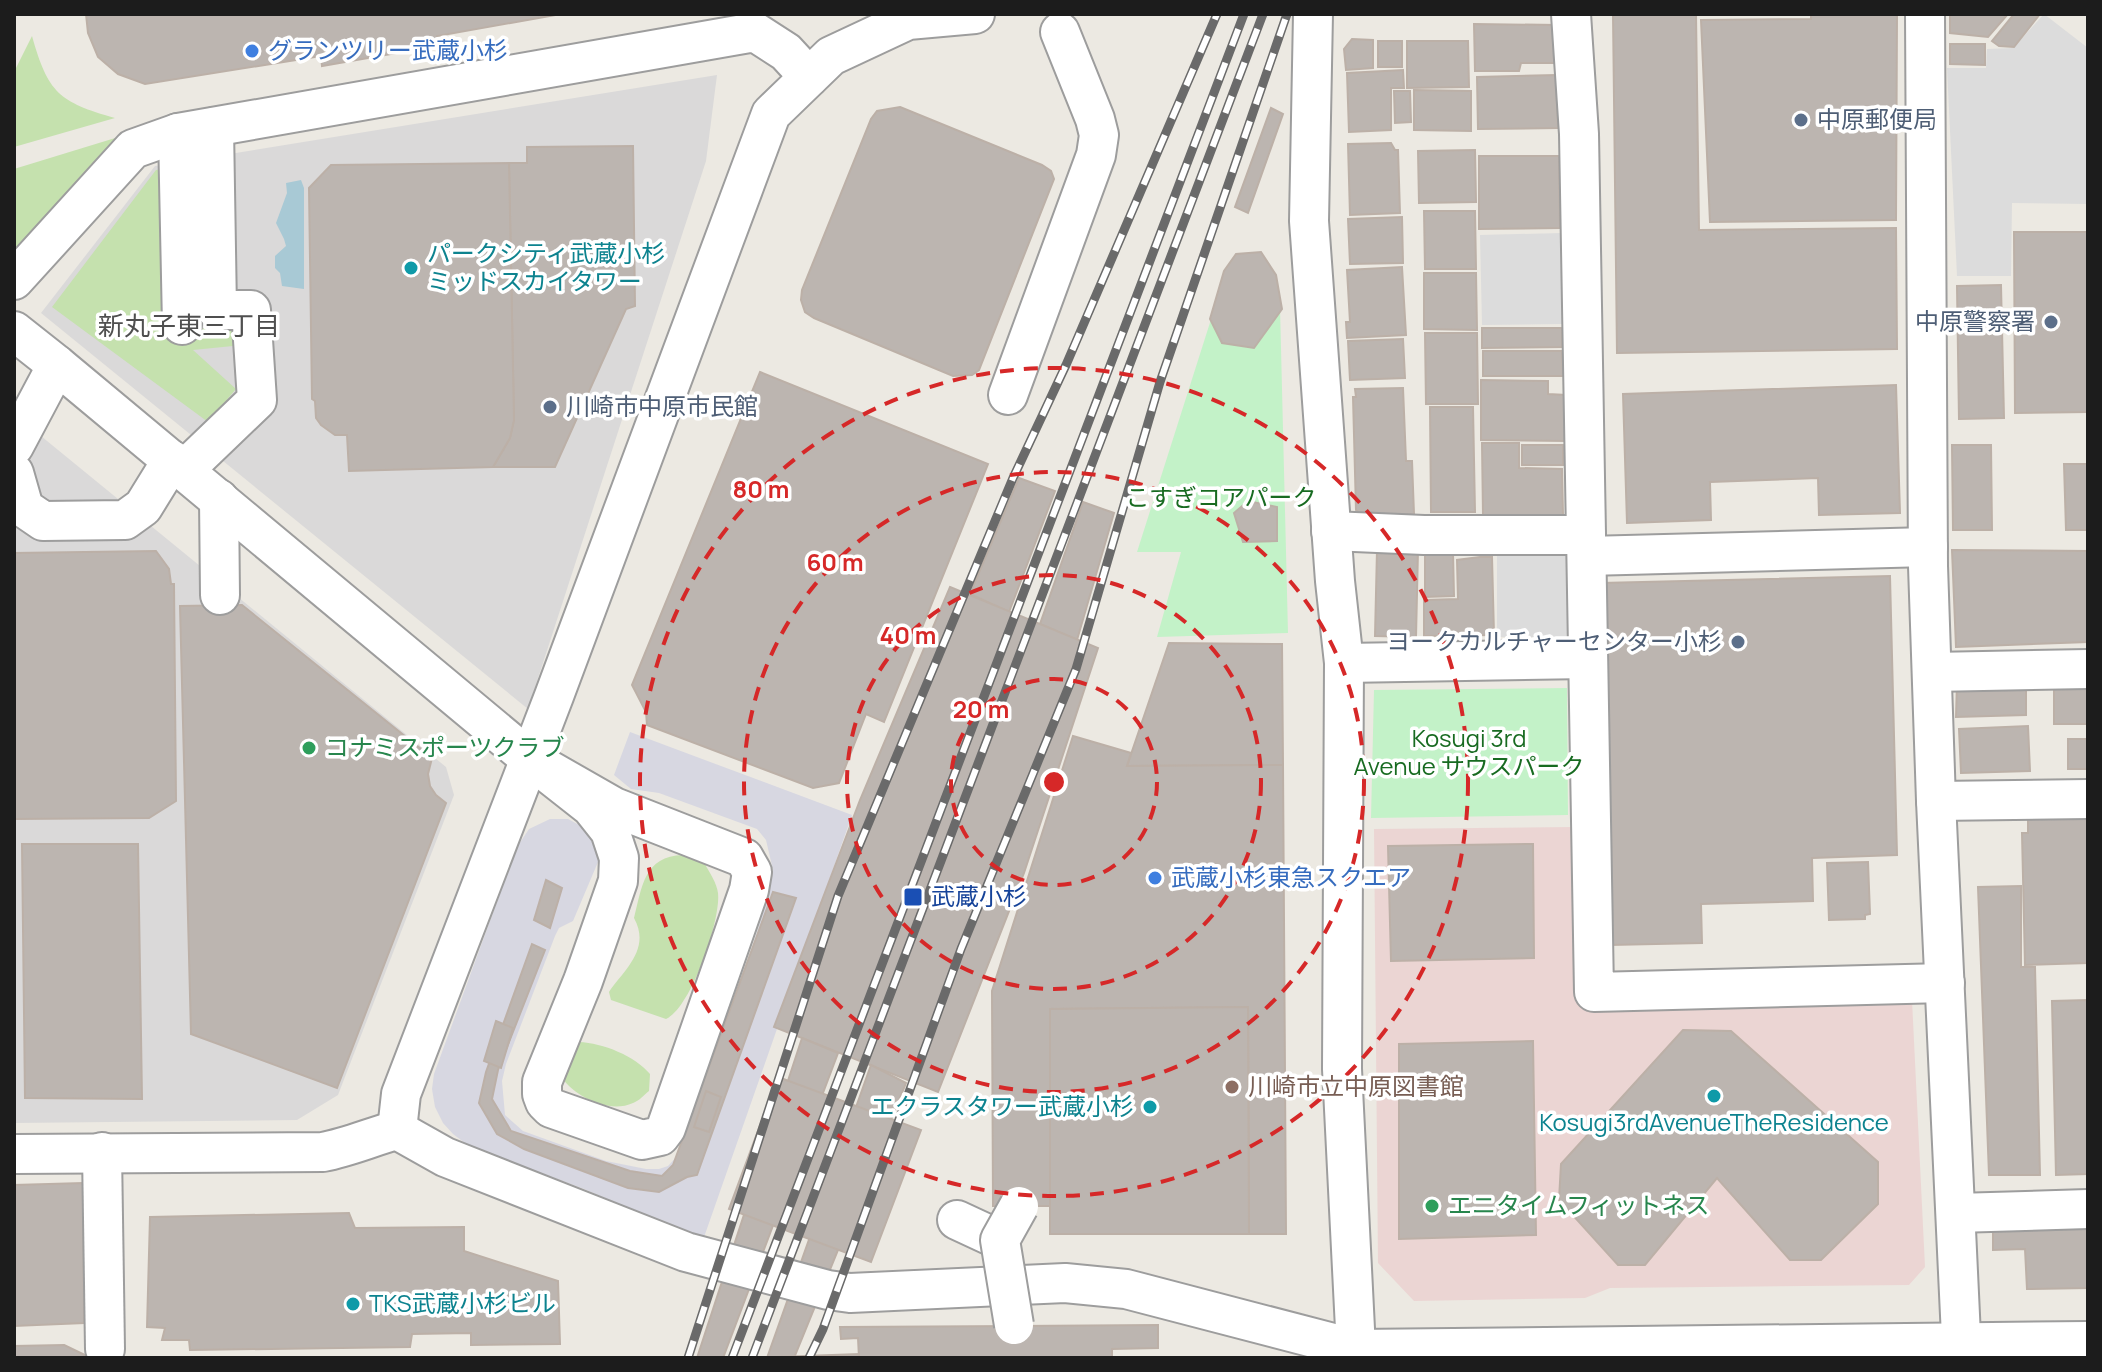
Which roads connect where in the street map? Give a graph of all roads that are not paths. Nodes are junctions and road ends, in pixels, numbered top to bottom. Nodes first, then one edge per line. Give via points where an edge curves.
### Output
1 (975, 14) edge
2 (1571, 14) edge
3 (1925, 14) edge
4 (1310, 15) edge
5 (1060, 32) dead end
6 (809, 77) junction
7 (196, 130) junction
8 (14, 280) edge
9 (182, 325) dead end
10 (14, 331) edge
11 (57, 365) junction
12 (1008, 395) dead end
13 (14, 446) edge
14 (178, 465) junction
15 (14, 473) edge
16 (219, 499) junction
17 (1331, 531) junction
18 (1586, 545) junction
19 (1928, 547) junction
20 (220, 595) dead end
21 (1588, 659) junction
22 (1344, 663) junction
23 (2088, 669) edge
24 (1932, 672) junction
25 (530, 759) junction
26 (2088, 799) edge
27 (1936, 801) junction
28 (1945, 983) junction
29 (397, 1130) junction
30 (102, 1152) junction
31 (14, 1154) edge
32 (1019, 1206) dead end
33 (2088, 1209) edge
34 (1956, 1213) junction
35 (957, 1220) dead end
36 (1000, 1240) junction
37 (1014, 1325) dead end
38 (2088, 1341) edge
39 (105, 1349) dead end
40 (1356, 1349) junction
41 (1962, 1350) edge

1 - 6 street via 908,20 831,56
2 - 18 street via 1579,134
3 - 19 street
4 - 17 street via 1309,221
5 - 12 street via 1095,119 1098,145
6 - 7 street via 786,52 755,32
6 - 25 street via 771,114
7 - 8 street via 133,149
7 - 9 street
7 - 14 street via 217,310 251,310 257,400
10 - 11 street
11 - 13 street
11 - 14 street
14 - 15 street via 125,520 43,521 24,508
14 - 16 street
16 - 20 street
16 - 25 street
17 - 18 street
17 - 22 street
18 - 19 street
18 - 21 street
19 - 24 street
21 - 22 street
21 - 28 street via 1594,992
22 - 40 street via 1342,1069
23 - 24 street
24 - 27 street
25 - 25 street via 614,807 744,858 752,872 660,1136 642,1140 558,1111 542,1094 542,1082 618,881 619,858 610,831 591,807
25 - 29 street via 401,1094
26 - 27 street
27 - 28 street
28 - 34 street
29 - 30 street via 323,1152
29 - 40 street via 445,1157 686,1252 828,1290 1065,1283 1126,1289
30 - 31 street
30 - 39 street
32 - 36 street, bridge
33 - 34 street
34 - 41 street
35 - 36 street
36 - 37 street, bridge
38 - 41 street
40 - 41 street

